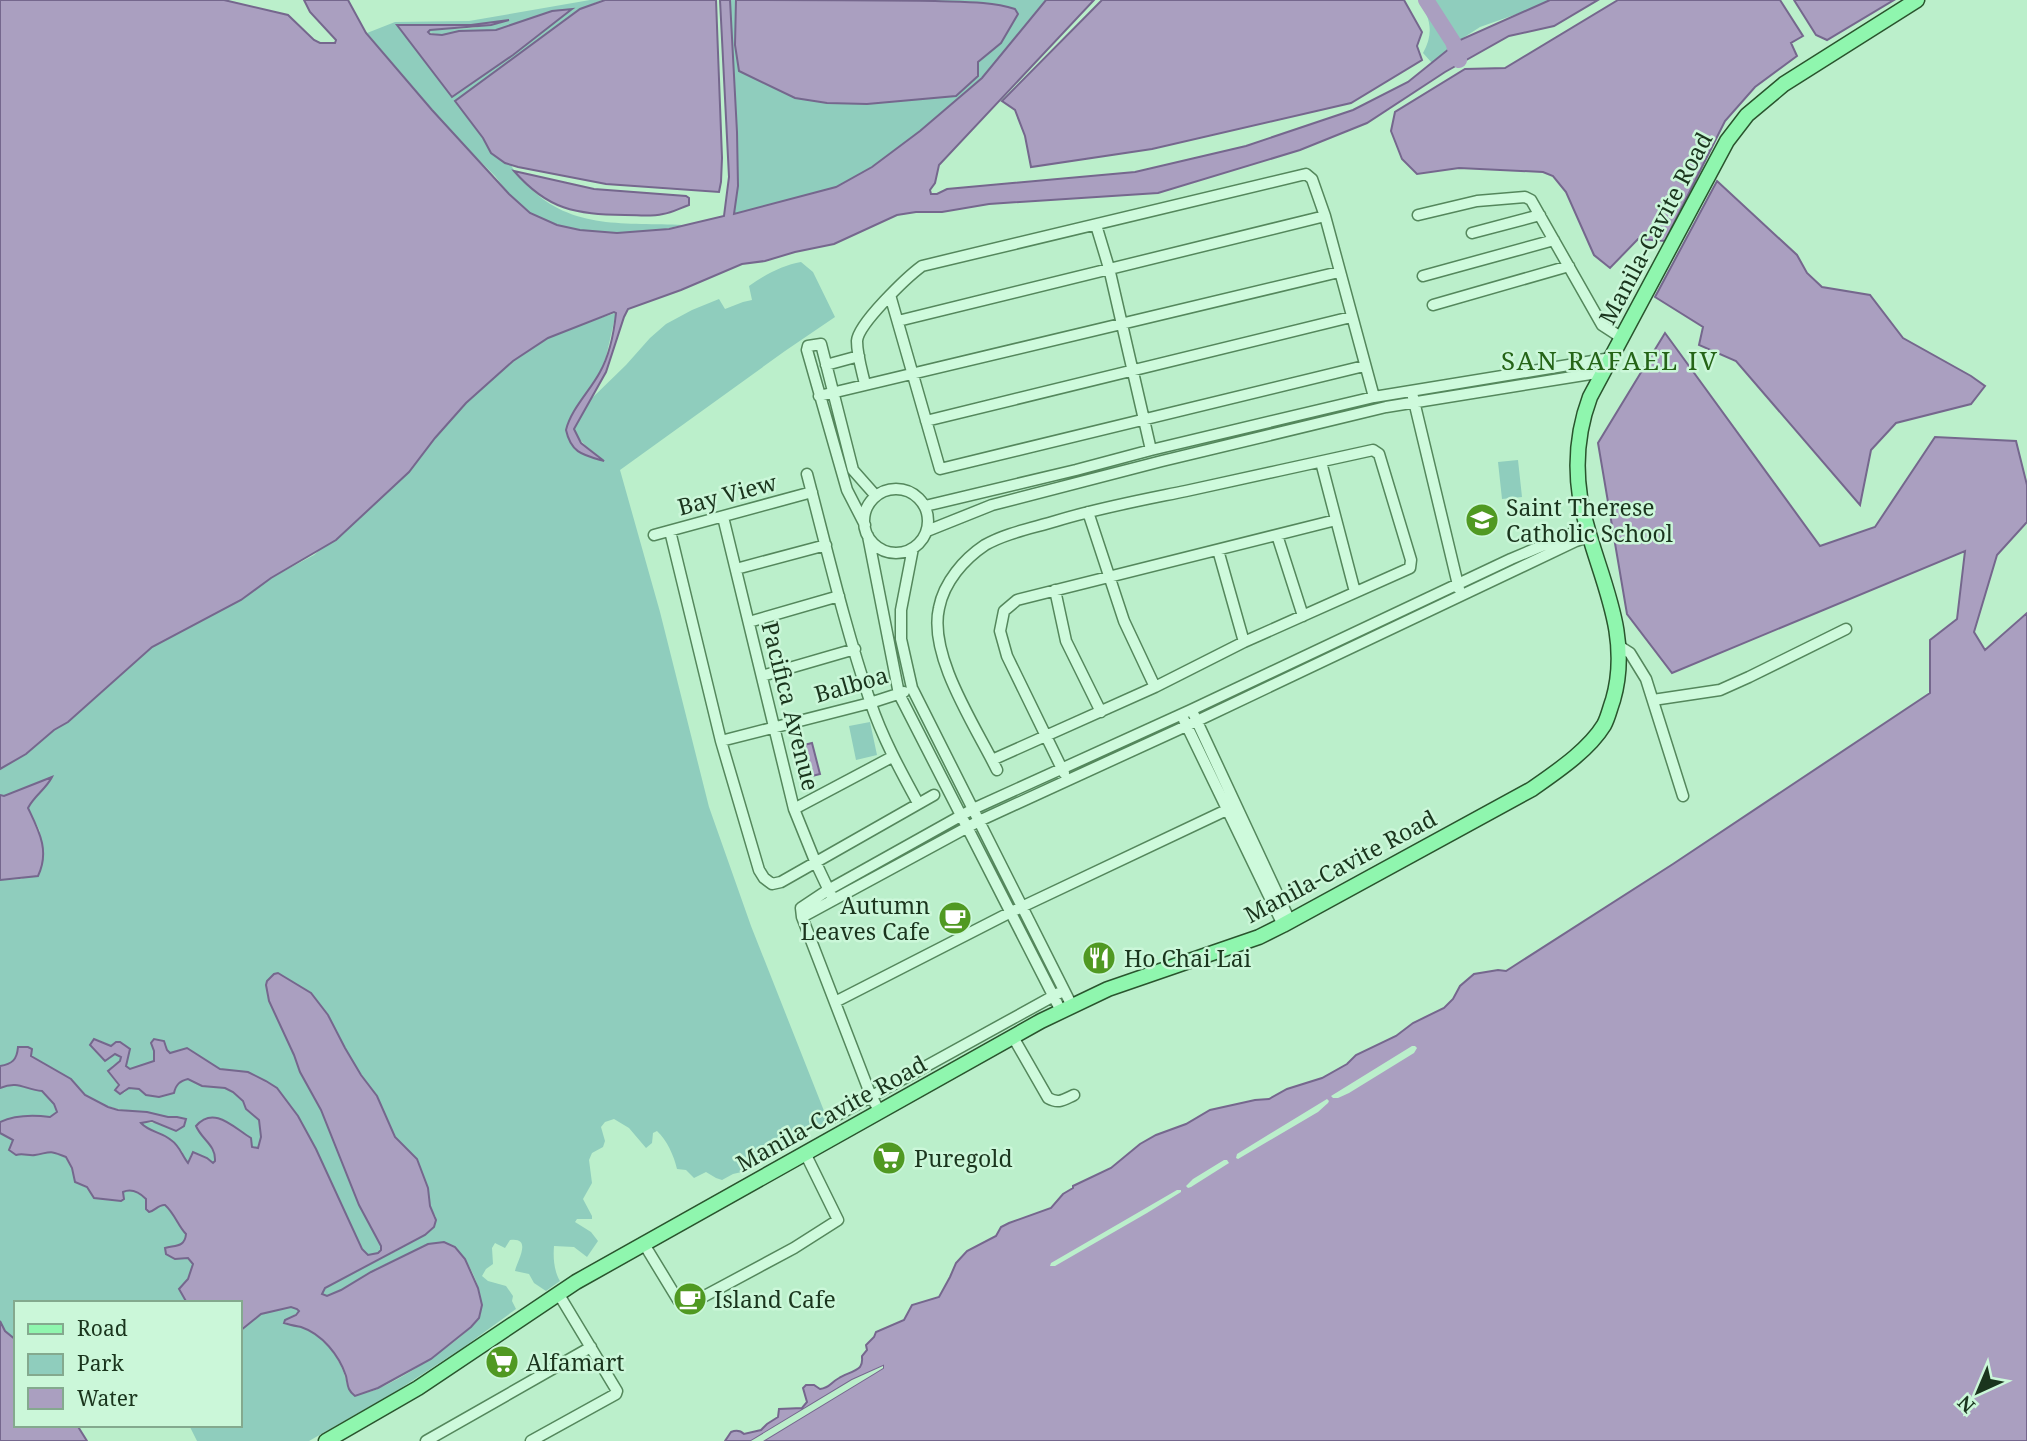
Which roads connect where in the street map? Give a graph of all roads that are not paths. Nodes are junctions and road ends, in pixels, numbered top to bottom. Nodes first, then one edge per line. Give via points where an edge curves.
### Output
1 (1917, 0) edge
2 (1418, 215) dead end
3 (1540, 215) junction
4 (1325, 216) junction
5 (1096, 225) junction
6 (1472, 233) dead end
7 (1554, 240) junction
8 (1569, 266) junction
9 (1109, 268) junction
10 (1339, 272) junction
11 (1423, 276) dead end
12 (890, 295) junction
13 (1433, 305) dead end
14 (1351, 317) junction
15 (898, 321) junction
16 (1121, 322) junction
17 (1622, 338) junction
18 (859, 356) junction
19 (1611, 358) junction
20 (826, 365) junction
21 (1364, 366) junction
22 (1132, 369) junction
23 (1603, 372) junction
24 (913, 373) junction
25 (866, 384) junction
26 (1412, 390) junction
27 (833, 392) junction
28 (819, 396) junction
29 (1374, 397) junction
30 (1413, 404) junction
31 (1143, 418) junction
32 (926, 421) junction
33 (1151, 450) junction
34 (1321, 462) junction
35 (807, 474) dead end
36 (1078, 476) junction
37 (811, 492) junction
38 (876, 496) junction
39 (925, 506) junction
40 (1088, 512) junction
41 (723, 517) junction
42 (1336, 520) junction
43 (670, 531) junction
44 (866, 531) junction
45 (927, 531) junction
46 (1589, 531) junction
47 (1277, 535) junction
48 (654, 536) dead end
49 (826, 545) junction
50 (913, 548) junction
51 (1218, 550) junction
52 (736, 569) junction
53 (1110, 576) junction
54 (1055, 590) junction
55 (1459, 590) junction
56 (1355, 592) junction
57 (839, 596) junction
58 (1303, 616) junction
59 (749, 622) junction
60 (1846, 629) dead end
61 (1244, 642) junction
62 (1619, 646) junction
63 (855, 649) junction
64 (762, 676) junction
65 (1155, 687) junction
66 (912, 688) junction
67 (899, 694) junction
68 (1653, 699) junction
69 (870, 703) junction
70 (1101, 712) junction
71 (1186, 712) junction
72 (1191, 723) junction
73 (773, 727) junction
74 (1047, 737) junction
75 (721, 741) junction
76 (892, 757) junction
77 (1062, 768) junction
78 (1068, 780) junction
79 (934, 795) dead end
80 (1683, 796) dead end
81 (918, 803) junction
82 (1231, 808) junction
83 (794, 809) junction
84 (973, 809) junction
85 (962, 816) junction
86 (979, 821) junction
87 (968, 827) junction
88 (815, 861) junction
89 (831, 894) junction
90 (1023, 906) junction
91 (1011, 912) junction
92 (1287, 923) junction
93 (1065, 990) junction
94 (1054, 996) junction
95 (835, 1002) junction
96 (1066, 1008) junction
97 (1013, 1037) junction
98 (1074, 1095) dead end
99 (871, 1096) junction
100 (880, 1112) junction
101 (834, 1117) dead end
102 (805, 1153) junction
103 (644, 1244) junction
104 (558, 1293) junction
105 (591, 1347) junction
106 (326, 1441) edge
107 (426, 1441) edge
108 (531, 1441) edge

1 - 17 main road, Manila-Cavite Road via 1799,73 1747,115 1727,141
2 - 3 street via 1477,201 1525,197
3 - 6 street
3 - 7 street
4 - 5 street via 1306,174
4 - 9 street
4 - 10 street
5 - 9 street
5 - 12 street via 922,266
7 - 8 street
7 - 11 street
8 - 13 street
8 - 17 street via 1602,325
9 - 15 street
9 - 16 street
10 - 14 street
10 - 16 street
12 - 15 street
12 - 18 street via 861,330
14 - 21 street
14 - 22 street
15 - 24 street
16 - 22 street
16 - 24 street
17 - 19 main road, Manila-Cavite Road
18 - 20 street
18 - 25 street
19 - 23 main road, Manila-Cavite Road
19 - 26 street
20 - 27 street
20 - 28 street via 821,344 807,347
21 - 29 street
21 - 31 street
22 - 31 street
22 - 32 street
23 - 30 street
23 - 46 main road, Manila-Cavite Road via 1586,409 1578,445 1578,482
24 - 25 street
24 - 32 street
25 - 27 street
26 - 29 street
26 - 30 street
27 - 28 street
27 - 38 street via 853,470
28 - 44 street via 847,490
29 - 33 street
30 - 36 street
30 - 55 street
31 - 32 street via 940,469
31 - 33 street
33 - 36 street
34 - 40 street
34 - 42 street
34 - 56 street via 1373,450 1379,454 1411,560 1407,570
35 - 37 street
36 - 39 street
36 - 45 street
37 - 41 street, Bay View
37 - 49 street
38 - 39 street via 902,489
38 - 44 street via 865,514
39 - 45 street
40 - 53 street
40 - 74 street via 986,545 956,571 938,608 939,650 995,765
41 - 43 street, Bay View
41 - 52 street, Pacifica Avenue
42 - 47 street
42 - 56 street
43 - 48 street, Bay View
43 - 75 street
44 - 50 street via 883,550 893,553
44 - 67 street
45 - 50 street
46 - 55 street
46 - 62 main road, Manila-Cavite Road via 1614,611
47 - 51 street
47 - 58 street
49 - 52 street
49 - 57 street
50 - 66 street via 901,610 901,639
51 - 53 street
51 - 61 street
52 - 59 street, Pacifica Avenue
53 - 54 street
53 - 65 street via 1124,621
54 - 70 street via 1066,641
54 - 74 street via 1017,600 1004,611 1000,631 1007,656
55 - 71 street
55 - 72 street
56 - 58 street
57 - 59 street
57 - 63 street
58 - 61 street
59 - 64 street, Pacifica Avenue
60 - 68 street via 1720,690
61 - 65 street
62 - 68 street via 1630,653
62 - 92 main road, Manila-Cavite Road via 1619,672 1604,725 1564,767
63 - 64 street
63 - 69 street
64 - 73 street, Pacifica Avenue
65 - 70 street
66 - 67 street, Balboa
66 - 84 street
67 - 69 street, Balboa
67 - 85 street
68 - 80 street
69 - 73 street, Balboa
69 - 76 street
70 - 74 street
71 - 72 street
71 - 77 street
72 - 78 street
72 - 82 street
73 - 75 street, Balboa
73 - 83 street, Pacifica Avenue
74 - 77 street
75 - 88 street via 764,878 772,884 781,882
76 - 81 street
76 - 83 street
77 - 78 street
77 - 84 street
78 - 86 street
79 - 81 street
81 - 88 street
82 - 90 street
82 - 92 street
83 - 88 street, Pacifica Avenue
84 - 85 street
84 - 86 street
85 - 87 street
85 - 89 street
86 - 87 street
86 - 90 street
87 - 89 street
87 - 91 street
88 - 89 street, Pacifica Avenue
89 - 95 street via 802,917
90 - 91 street
90 - 93 street
91 - 94 street
91 - 95 street
92 - 96 main road, Manila-Cavite Road
93 - 94 street
93 - 96 street
94 - 96 street
94 - 99 street
95 - 99 street
96 - 97 main road, Manila-Cavite Road
97 - 98 street via 1048,1098 1060,1102
97 - 100 main road, Manila-Cavite Road
99 - 100 street
99 - 101 street
100 - 102 main road, Manila-Cavite Road
102 - 103 main road, Manila-Cavite Road
102 - 103 street via 838,1220 794,1248 687,1306 678,1300
103 - 104 main road, Manila-Cavite Road
104 - 105 street
104 - 106 main road, Manila-Cavite Road via 418,1388
105 - 107 street
105 - 108 street via 617,1393

